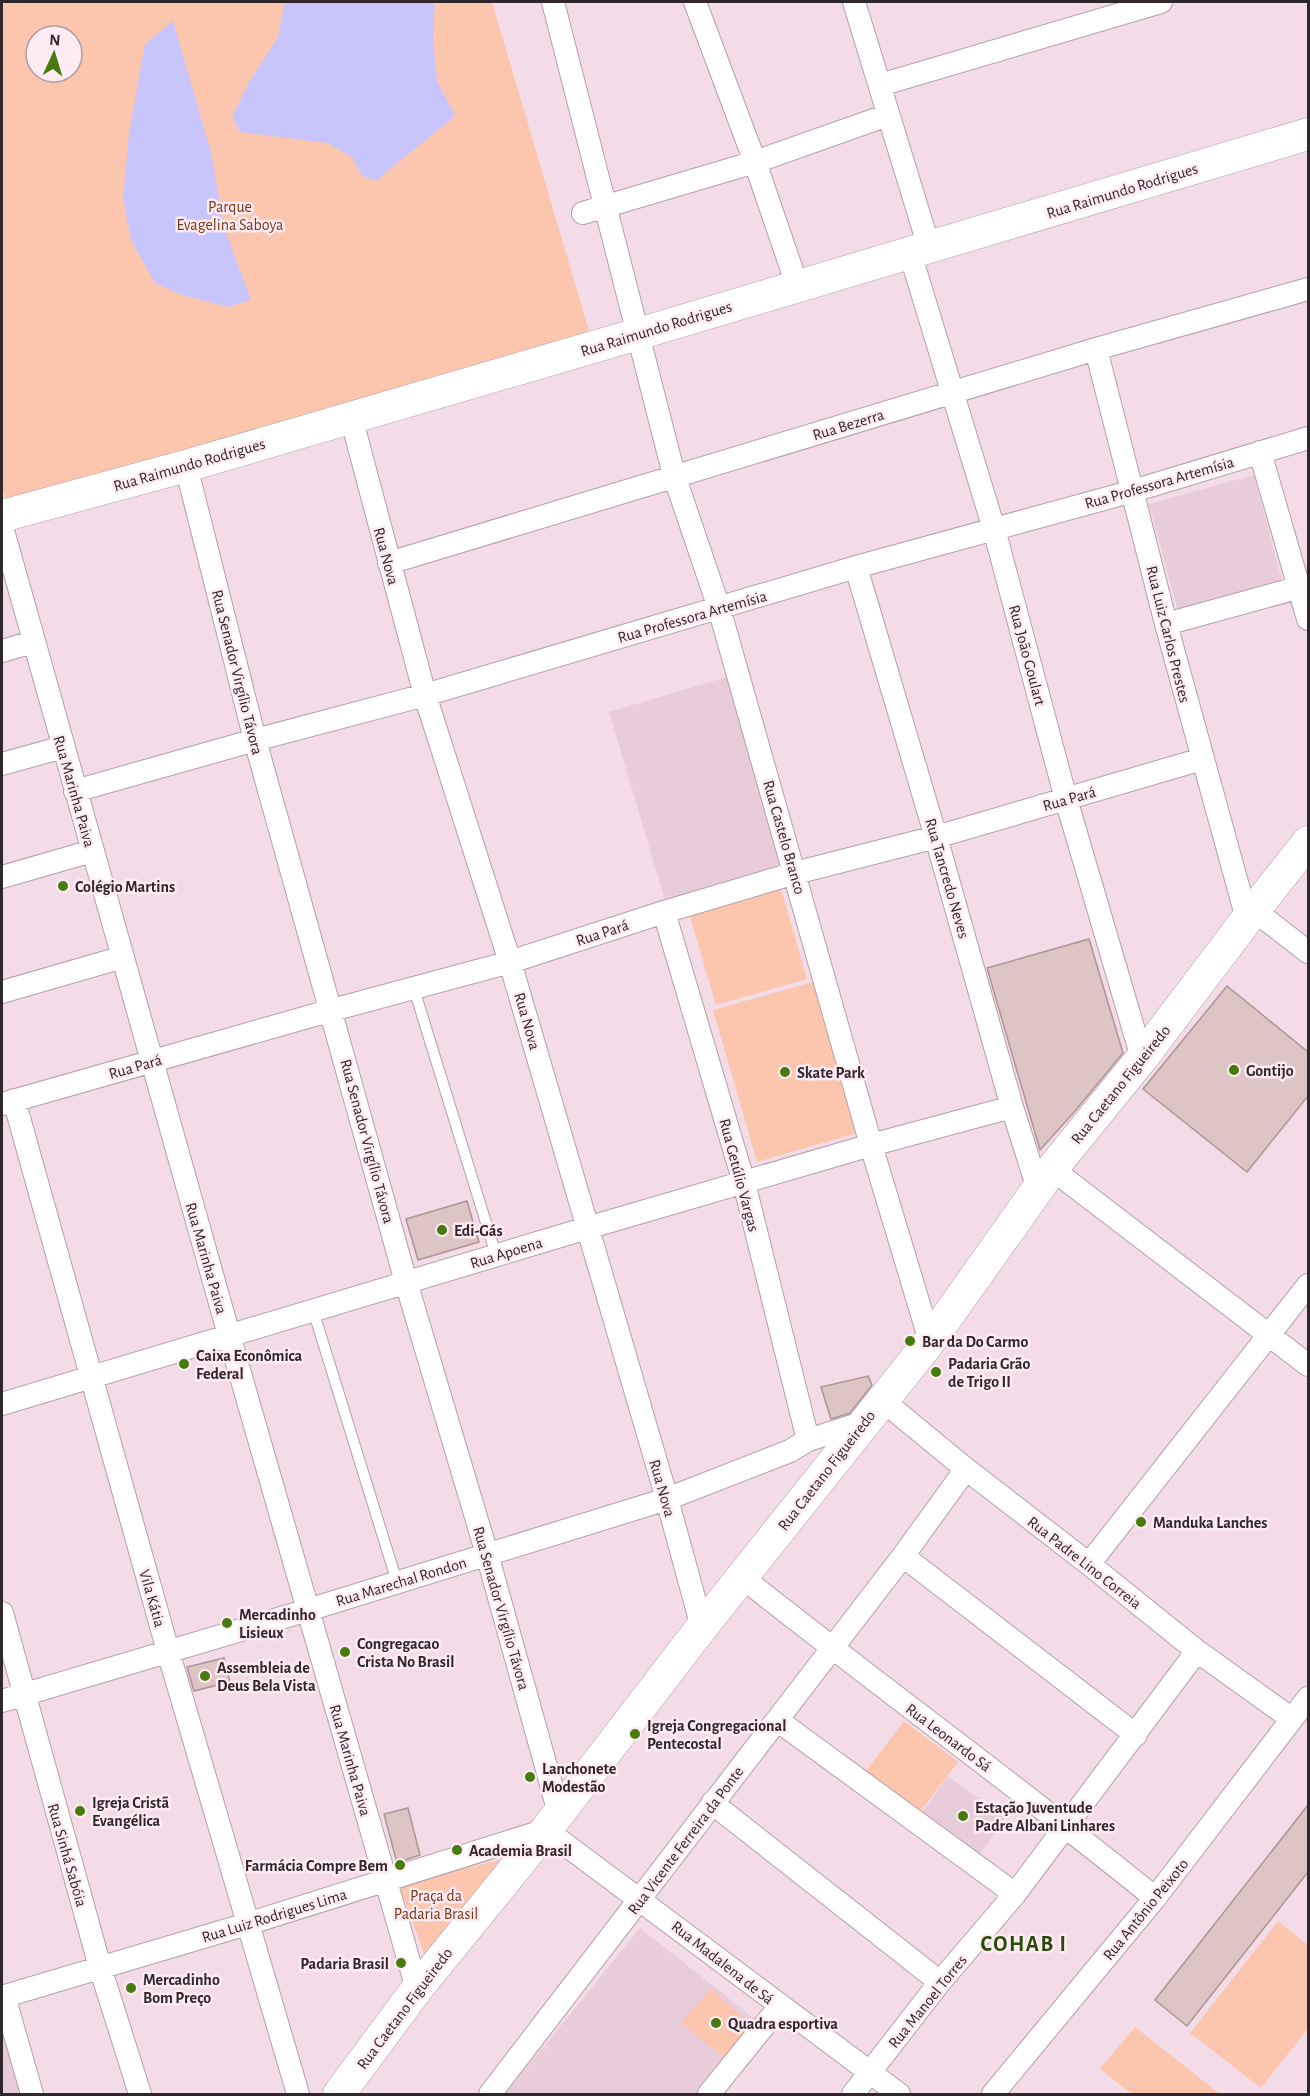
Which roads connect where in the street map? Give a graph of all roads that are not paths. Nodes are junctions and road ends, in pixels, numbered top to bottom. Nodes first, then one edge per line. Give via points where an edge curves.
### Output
1 (553, 2) edge
2 (695, 2) edge
3 (854, 2) edge
4 (1161, 2) edge
5 (880, 85) junction
6 (888, 115) junction
7 (1308, 134) edge
8 (755, 162) junction
9 (606, 208) junction
10 (583, 213) dead end
11 (919, 250) junction
12 (797, 285) junction
13 (1308, 289) edge
14 (638, 334) junction
15 (1096, 348) junction
16 (952, 393) junction
17 (351, 417) junction
18 (1308, 438) edge
19 (1260, 453) junction
20 (186, 466) junction
21 (674, 476) junction
22 (1133, 491) junction
23 (2, 516) edge
24 (2, 527) edge
25 (994, 529) junction
26 (389, 563) junction
27 (856, 567) junction
28 (1304, 586) edge
29 (719, 608) junction
30 (1308, 619) edge
31 (1166, 624) junction
32 (33, 642) junction
33 (2, 651) edge
34 (425, 695) junction
35 (255, 740) junction
36 (63, 747) junction
37 (1202, 759) junction
38 (2, 764) edge
39 (75, 791) junction
40 (1066, 799) junction
41 (936, 837) junction
42 (1308, 842) edge
43 (92, 851) junction
44 (795, 873) junction
45 (2, 877) edge
46 (664, 912) junction
47 (1251, 915) junction
48 (1308, 952) edge
49 (123, 957) junction
50 (510, 962) junction
51 (414, 989) junction
52 (2, 992) edge
53 (332, 1010) junction
54 (1142, 1058) junction
55 (152, 1061) junction
56 (8, 1102) edge
57 (1012, 1107) junction
58 (871, 1145) junction
59 (1045, 1179) junction
60 (744, 1183) junction
61 (587, 1228) junction
62 (496, 1255) junction
63 (406, 1282) junction
64 (1308, 1285) edge
65 (313, 1310) junction
66 (229, 1335) junction
67 (1270, 1335) junction
68 (930, 1341) junction
69 (1308, 1365) edge
70 (89, 1376) junction
71 (2, 1404) edge
72 (872, 1411) junction
73 (808, 1440) junction
74 (966, 1469) junction
75 (667, 1499) junction
76 (488, 1554) junction
77 (903, 1556) junction
78 (1089, 1564) junction
79 (743, 1578) junction
80 (397, 1582) junction
81 (308, 1610) junction
82 (2, 1613) edge
83 (702, 1627) junction
84 (831, 1648) junction
85 (168, 1651) junction
86 (1197, 1651) junction
87 (24, 1695) junction
88 (1308, 1698) edge
89 (2, 1701) edge
90 (1292, 1719) junction
91 (777, 1720) junction
92 (1136, 1735) junction
93 (712, 1803) junction
94 (552, 1821) junction
95 (1068, 1826) junction
96 (386, 1881) junction
97 (1015, 1894) junction
98 (1155, 1898) junction
99 (641, 1899) junction
100 (247, 1924) junction
101 (100, 1967) junction
102 (940, 1982) junction
103 (417, 1989) junction
104 (3, 1996) edge
105 (780, 2006) junction
106 (871, 2072) junction
107 (32, 2094) edge
108 (140, 2094) edge
109 (298, 2094) edge
110 (339, 2094) edge
111 (490, 2094) edge
112 (709, 2094) edge
113 (853, 2094) edge
114 (899, 2094) edge
115 (993, 2094) edge

1 - 9 street, Rua Castelo Branco
2 - 8 street
3 - 5 street, Rua João Goulart
4 - 5 street
5 - 6 street, Rua João Goulart
6 - 8 street
6 - 11 street, Rua João Goulart
7 - 11 main road, Rua Raimundo Rodrigues
8 - 9 street
8 - 12 street
9 - 10 street
9 - 14 street, Rua Castelo Branco
11 - 12 main road, Rua Raimundo Rodrigues
11 - 16 street, Rua João Goulart
12 - 14 main road, Rua Raimundo Rodrigues
13 - 15 street, Rua Bezerra
14 - 17 main road, Rua Raimundo Rodrigues
14 - 21 street, Rua Castelo Branco
15 - 16 street, Rua Bezerra
15 - 22 street, Rua Luiz Carlos Prestes
16 - 21 street, Rua Bezerra
16 - 25 street, Rua João Goulart
17 - 20 main road, Rua Raimundo Rodrigues
17 - 26 street, Rua Nova
18 - 19 street, Rua Professora Artemísia
19 - 22 street, Rua Professora Artemísia
19 - 28 street
20 - 23 main road, Rua Raimundo Rodrigues
20 - 35 street, Rua Senador Virgílio Távora
21 - 26 street, Rua Bezerra
21 - 29 street, Rua Castelo Branco
22 - 25 street, Rua Professora Artemísia
22 - 31 street, Rua Luiz Carlos Prestes
24 - 32 street, Rua Marinha Paiva
25 - 27 street, Rua Professora Artemísia
25 - 40 street, Rua João Goulart
26 - 34 street, Rua Nova
27 - 29 street, Rua Professora Artemísia
27 - 41 street, Rua Tancredo Neves
28 - 30 street
28 - 31 street
29 - 34 street, Rua Professora Artemísia
29 - 44 street, Rua Castelo Branco
31 - 37 street, Rua Luiz Carlos Prestes
32 - 33 street
32 - 36 street, Rua Marinha Paiva
34 - 35 street, Rua Professora Artemísia
34 - 50 street, Rua Nova
35 - 39 street, Rua Professora Artemísia
35 - 53 street, Rua Senador Virgílio Távora
36 - 38 street
36 - 39 street, Rua Marinha Paiva
37 - 40 street, Rua Pará
37 - 47 street, Rua Luiz Carlos Prestes
39 - 43 street, Rua Marinha Paiva
40 - 41 street, Rua Pará
40 - 54 street, Rua João Goulart
41 - 44 street, Rua Pará
41 - 57 street, Rua Tancredo Neves
42 - 47 main road, Rua Caetano Figueiredo
43 - 45 street
43 - 49 street, Rua Marinha Paiva
44 - 46 street, Rua Pará
44 - 58 street, Rua Castelo Branco
46 - 50 street, Rua Pará
46 - 60 street, Rua Getúlio Vargas
47 - 48 street
47 - 54 main road, Rua Caetano Figueiredo
49 - 52 street
49 - 55 street, Rua Marinha Paiva
50 - 51 street, Rua Pará
50 - 61 street, Rua Nova
51 - 53 street, Rua Pará
51 - 62 lane
53 - 55 street, Rua Pará
53 - 63 street, Rua Senador Virgílio Távora
54 - 59 main road, Rua Caetano Figueiredo
55 - 56 street, Rua Pará
55 - 66 street, Rua Marinha Paiva
56 - 70 street, Vila Kátia
57 - 58 street, Rua Apoena
57 - 59 street, Rua Tancredo Neves
58 - 60 street, Rua Apoena
58 - 68 street, Rua Castelo Branco
59 - 67 street
59 - 68 main road, Rua Caetano Figueiredo
60 - 61 street, Rua Apoena
60 - 73 street, Rua Getúlio Vargas
61 - 62 street, Rua Apoena
61 - 75 street, Rua Nova
62 - 63 street, Rua Apoena
63 - 65 street, Rua Apoena
63 - 76 street, Rua Senador Virgílio Távora
64 - 67 street
65 - 66 street, Rua Apoena
65 - 80 lane
66 - 70 street, Rua Apoena
66 - 81 street, Rua Marinha Paiva
67 - 69 street
67 - 78 street
68 - 72 main road, Rua Caetano Figueiredo
70 - 71 street, Rua Apoena
70 - 85 street, Vila Kátia
72 - 73 street, Rua Marechal Rondon
72 - 74 street, Rua Padre Lino Correia
72 - 79 main road, Rua Caetano Figueiredo
73 - 75 street, Rua Marechal Rondon via 790,1451
74 - 77 street, Rua Vicente Ferreira da Ponte
74 - 78 street, Rua Padre Lino Correia
75 - 76 street, Rua Marechal Rondon
75 - 83 street, Rua Nova
76 - 80 street, Rua Marechal Rondon
76 - 94 street, Rua Senador Virgílio Távora
77 - 84 street, Rua Vicente Ferreira da Ponte
77 - 92 street
78 - 86 street, Rua Padre Lino Correia
79 - 83 main road, Rua Caetano Figueiredo
79 - 84 street, Rua Leonardo Sá
80 - 81 street, Rua Marechal Rondon
81 - 85 street, Rua Marechal Rondon
81 - 96 street, Rua Marinha Paiva
82 - 87 street, Rua Sinhá Sabóia
83 - 94 main road, Rua Caetano Figueiredo
84 - 91 street, Rua Vicente Ferreira da Ponte
84 - 95 street, Rua Leonardo Sá
85 - 87 street, Rua Marechal Rondon
85 - 100 street, Vila Kátia
86 - 90 street, Rua Padre Lino Correia
86 - 92 street, Rua Manoel Torres
87 - 89 street, Rua Marechal Rondon
87 - 101 street, Rua Sinhá Sabóia
88 - 90 street, Rua Antônio Peixoto
90 - 98 street, Rua Antônio Peixoto
91 - 93 street, Rua Vicente Ferreira da Ponte
91 - 97 street
92 - 95 street, Rua Manoel Torres
93 - 99 street, Rua Vicente Ferreira da Ponte
93 - 102 street
94 - 96 street, Rua Luiz Rodrigues Lima
94 - 99 street, Rua Madalena de Sá
94 - 103 main road, Rua Caetano Figueiredo
95 - 97 street, Rua Manoel Torres
95 - 98 street, Rua Leonardo Sá
96 - 100 street, Rua Luiz Rodrigues Lima
96 - 103 street, Rua Marinha Paiva
97 - 102 street, Rua Manoel Torres
98 - 115 street, Rua Antônio Peixoto
99 - 105 street, Rua Madalena de Sá
99 - 111 street, Rua Vicente Ferreira da Ponte
100 - 101 street, Rua Luiz Rodrigues Lima
100 - 109 street, Vila Kátia
101 - 104 street, Rua Luiz Rodrigues Lima
101 - 108 street, Rua Sinhá Sabóia
102 - 106 street, Rua Manoel Torres
103 - 110 main road, Rua Caetano Figueiredo
104 - 107 street
105 - 106 street, Rua Madalena de Sá
105 - 112 street
106 - 113 street, Rua Manoel Torres
106 - 114 street, Rua Madalena de Sá

